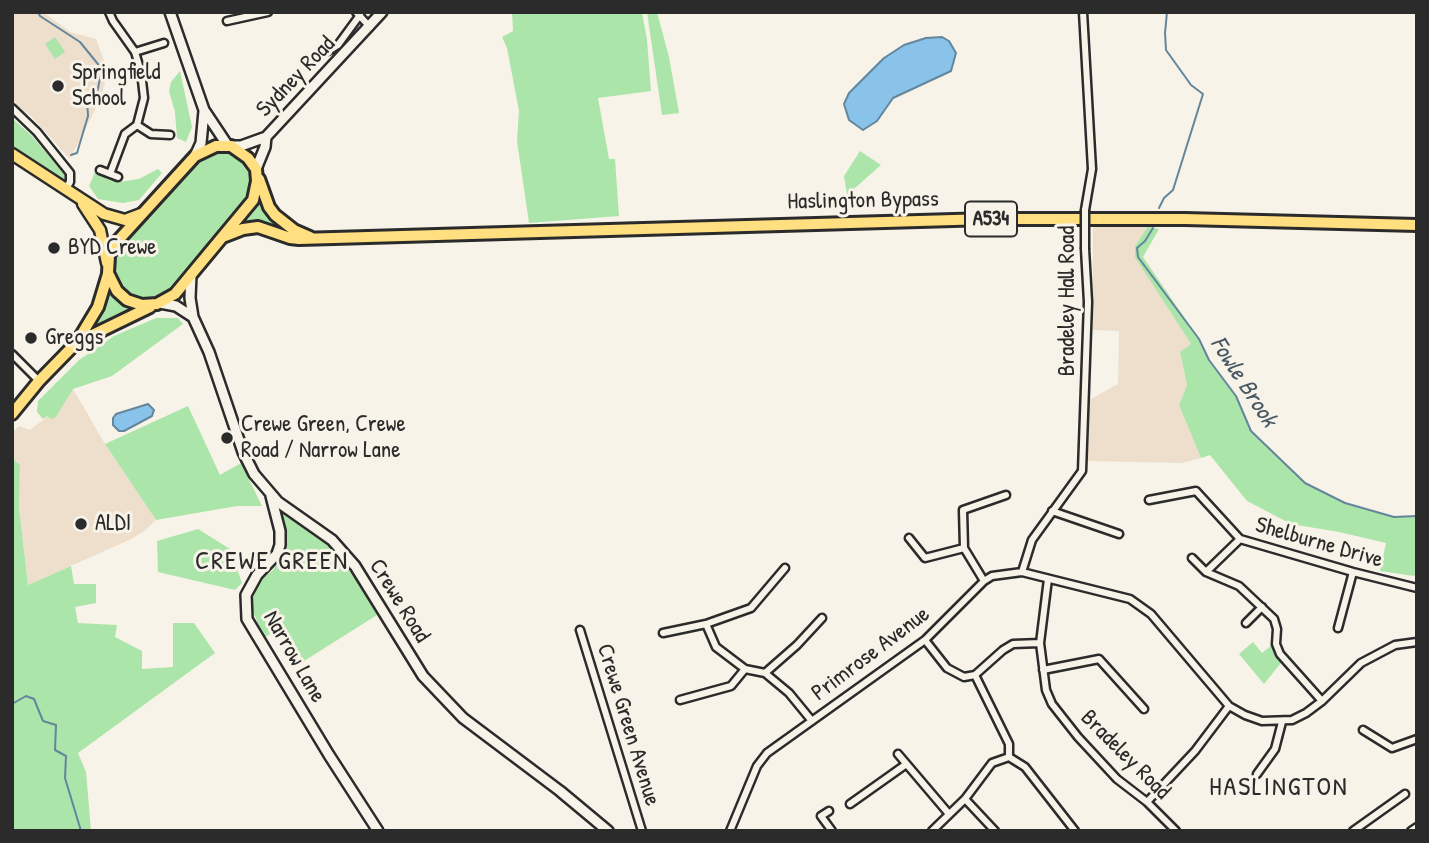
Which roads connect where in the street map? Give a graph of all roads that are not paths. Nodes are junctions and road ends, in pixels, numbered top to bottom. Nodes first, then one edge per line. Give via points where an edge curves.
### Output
1 (109, 12) edge
2 (170, 12) edge
3 (268, 12) edge
4 (382, 12) edge
5 (1083, 12) edge
6 (358, 14) edge
7 (227, 21) dead end
8 (370, 27) junction
9 (164, 43) dead end
10 (135, 51) junction
11 (328, 51) dead end
12 (12, 108) edge
13 (204, 110) junction
14 (137, 125) junction
15 (170, 135) dead end
16 (266, 137) junction
17 (229, 146) junction
18 (12, 154) edge
19 (195, 156) junction
20 (100, 170) dead end
21 (256, 171) junction
22 (66, 188) junction
23 (80, 200) junction
24 (142, 214) junction
25 (1417, 225) edge
26 (225, 236) junction
27 (310, 237) junction
28 (108, 270) junction
29 (191, 274) junction
30 (159, 304) junction
31 (193, 317) junction
32 (77, 342) junction
33 (12, 354) edge
34 (39, 381) junction
35 (12, 414) edge
36 (271, 494) junction
37 (1006, 495) dead end
38 (1149, 500) dead end
39 (1052, 511) junction
40 (1119, 534) dead end
41 (909, 538) dead end
42 (1240, 539) junction
43 (964, 548) junction
44 (1192, 558) dead end
45 (785, 568) dead end
46 (1022, 572) junction
47 (1206, 572) junction
48 (1353, 572) junction
49 (1048, 579) junction
50 (984, 581) junction
51 (1417, 588) edge
52 (1262, 607) junction
53 (822, 618) dead end
54 (1246, 623) dead end
55 (706, 624) junction
56 (1338, 628) dead end
57 (580, 630) dead end
58 (663, 633) dead end
59 (925, 640) junction
60 (1417, 642) edge
61 (1040, 643) junction
62 (745, 669) junction
63 (1043, 670) junction
64 (765, 673) junction
65 (975, 675) junction
66 (680, 700) dead end
67 (1322, 701) junction
68 (1229, 706) junction
69 (1144, 709) dead end
70 (812, 721) junction
71 (1282, 722) junction
72 (1363, 730) dead end
73 (1417, 739) edge
74 (898, 754) dead end
75 (1009, 757) junction
76 (905, 765) junction
77 (1257, 774) dead end
78 (1405, 794) dead end
79 (965, 799) junction
80 (1147, 802) junction
81 (850, 804) dead end
82 (829, 811) dead end
83 (949, 814) junction
84 (1417, 827) edge
85 (378, 831) edge
86 (608, 831) edge
87 (642, 831) edge
88 (730, 831) edge
89 (832, 831) edge
90 (932, 831) edge
91 (995, 831) edge
92 (1075, 831) edge
93 (1175, 831) edge
94 (1353, 831) edge
95 (1411, 831) edge

1 - 10 street
2 - 13 street
3 - 7 street
4 - 8 street, Sydney Road
5 - 39 street, Bradeley Hall Road, bridge via 1092,169 1085,210 1088,302 1082,471
6 - 8 street
6 - 11 street, Sydney Road via 338,45
8 - 16 street, Sydney Road
9 - 10 street
10 - 14 street via 144,98
12 - 22 street via 29,122 69,173
13 - 17 street
13 - 19 street
14 - 15 street via 151,134
14 - 20 street via 125,134 114,176
16 - 17 street, Sydney Road
16 - 21 street, Sydney Road
17 - 19 highway via 216,146
17 - 21 highway via 248,158
18 - 22 main road
19 - 24 highway
21 - 26 highway via 253,200
21 - 27 highway via 275,215
22 - 23 main road
23 - 24 main road via 120,219
23 - 28 main road via 100,230
24 - 28 highway via 114,245
25 - 27 highway, Haslington Bypass / A534 via 988,219
26 - 27 highway, Haslington Bypass / A534 via 258,227 290,238
26 - 29 highway
28 - 30 highway via 113,285 127,300
28 - 32 highway via 98,307
29 - 30 highway via 175,294
29 - 31 street, Crewe Road
30 - 31 street via 176,306
30 - 32 highway
31 - 36 street, Crewe Road via 248,463
32 - 34 highway
33 - 34 street
34 - 35 highway
36 - 85 street, Narrow Lane via 280,545 246,595 247,619
36 - 86 street, Crewe Road via 332,540 355,566 423,676 463,719
37 - 43 street via 963,510
38 - 42 street, Shelburne Drive via 1196,491
39 - 40 street
39 - 46 street, Bradeley Hall Road via 1032,540
41 - 43 street via 925,558
42 - 47 street
42 - 48 street, Shelburne Drive
43 - 50 street
44 - 47 street
45 - 55 street via 751,608
46 - 49 street
46 - 50 street
47 - 52 street via 1239,586
48 - 51 street, Shelburne Drive
48 - 56 street
49 - 61 street, Bradeley Road
49 - 68 street via 1130,599 1151,614
50 - 59 street, Primrose Avenue
52 - 54 street
52 - 67 street via 1274,619 1280,654
53 - 64 street
55 - 58 street
55 - 62 street via 716,647
57 - 87 street, Crewe Green Avenue
59 - 65 street via 947,668 964,677
59 - 70 street, Primrose Avenue
60 - 67 street via 1395,645 1361,663
61 - 63 street, Bradeley Road
61 - 65 street via 1013,644
62 - 64 street
62 - 66 street via 730,686
63 - 69 street via 1099,659
63 - 80 street, Bradeley Road via 1052,704 1118,779
64 - 70 street
65 - 75 street via 1009,744
67 - 71 street
68 - 71 street via 1262,721
68 - 80 street
70 - 88 street, Primrose Avenue via 762,758
71 - 77 street via 1275,749
72 - 73 street via 1392,748
74 - 76 street
75 - 79 street via 992,764
75 - 92 street via 1025,766
76 - 81 street
76 - 83 street
78 - 94 street
79 - 83 street
79 - 91 street
80 - 93 street, Bradeley Road
82 - 89 street via 821,816
83 - 90 street
84 - 95 street

